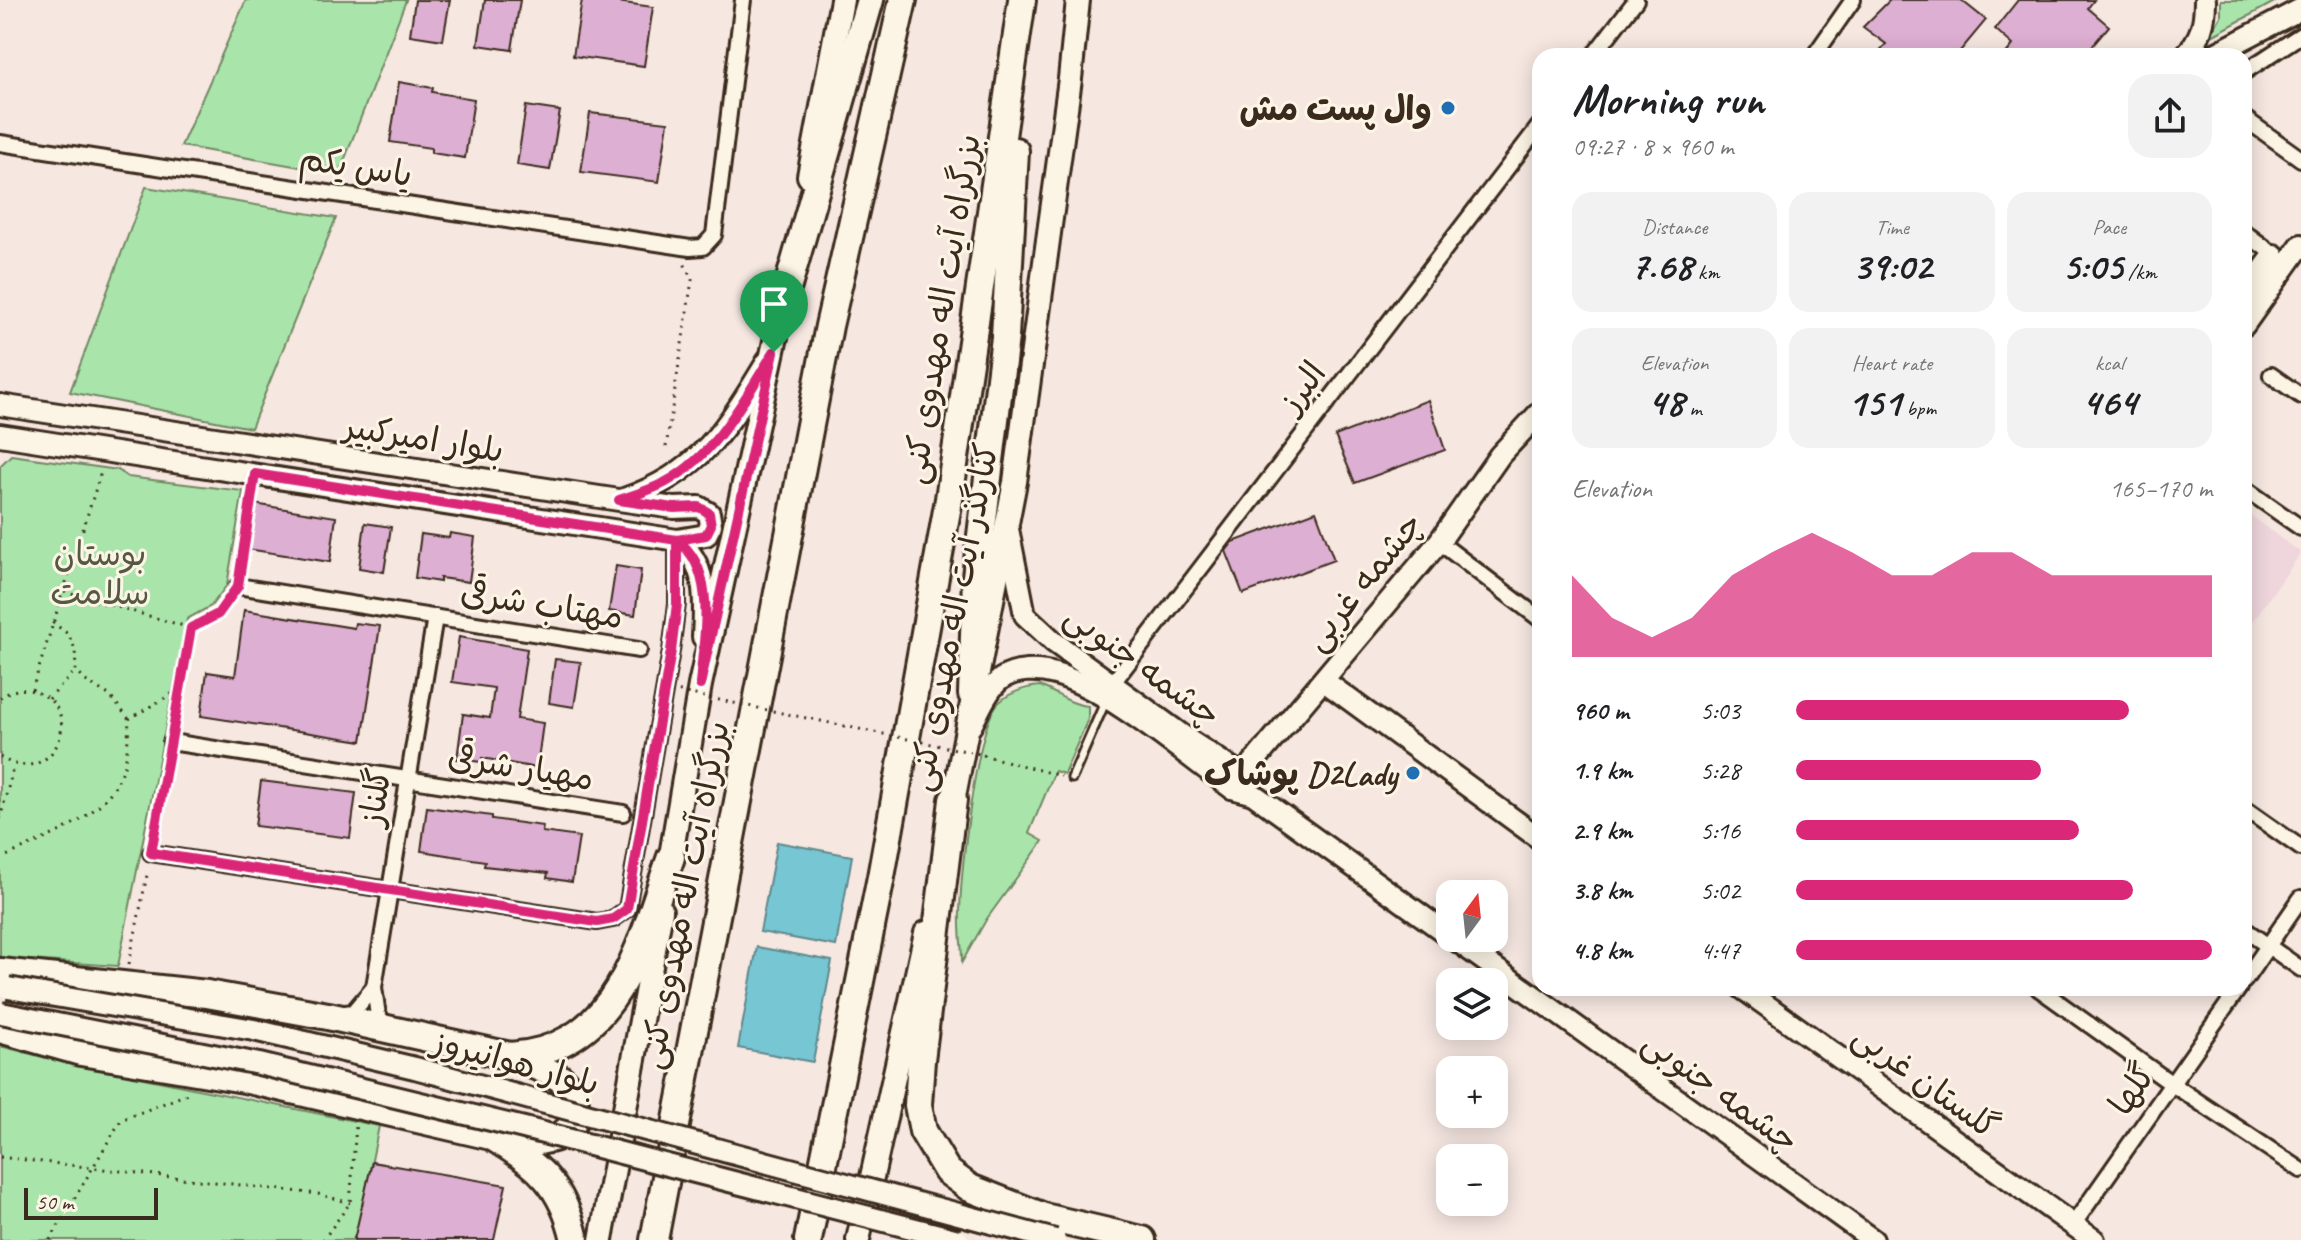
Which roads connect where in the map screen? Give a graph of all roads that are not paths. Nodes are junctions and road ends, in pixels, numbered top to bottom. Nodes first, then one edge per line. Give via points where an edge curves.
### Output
1 (743, 0) edge
2 (842, 0) edge
3 (870, 0) edge
4 (903, 0) edge
5 (1022, 0) edge
6 (1078, 0) edge
7 (1636, 0) edge
8 (1853, 0) edge
9 (2205, 0) edge
10 (2301, 9) edge
11 (2301, 35) edge
12 (1018, 46) junction
13 (1599, 48) edge
14 (1820, 48) edge
15 (2192, 48) edge
16 (2226, 48) edge
17 (2252, 67) edge
18 (2252, 124) edge
19 (1532, 136) edge
20 (0, 143) edge
21 (2301, 159) edge
22 (2252, 238) edge
23 (2301, 245) edge
24 (2281, 260) junction
25 (788, 286) junction
26 (2252, 288) edge
27 (2252, 311) edge
28 (774, 352) junction
29 (2271, 375) dead end
30 (2301, 396) edge
31 (0, 405) edge
32 (1532, 421) edge
33 (3, 438) edge
34 (2252, 494) edge
35 (619, 500) junction
36 (1008, 526) junction
37 (2301, 528) edge
38 (677, 540) junction
39 (1439, 542) junction
40 (238, 586) road end
41 (1532, 613) edge
42 (435, 617) junction
43 (639, 650) dead end
44 (1324, 681) junction
45 (700, 685) junction
46 (1109, 691) junction
47 (972, 694) junction
48 (171, 742) road end
49 (972, 746) junction
50 (1072, 778) road end
51 (408, 780) junction
52 (1237, 781) junction
53 (953, 800) junction
54 (623, 813) dead end
55 (2252, 814) edge
56 (1532, 833) edge
57 (2301, 848) edge
58 (151, 853) road end
59 (671, 857) junction
60 (390, 888) junction
61 (2301, 898) edge
62 (1436, 926) edge
63 (2252, 935) edge
64 (2268, 946) junction
65 (1472, 952) edge
66 (2252, 969) edge
67 (2301, 969) edge
68 (3, 983) edge
69 (374, 987) junction
70 (1532, 995) edge
71 (1533, 996) edge
72 (1753, 996) edge
73 (2049, 996) edge
74 (2233, 996) edge
75 (0, 1013) edge
76 (328, 1016) junction
77 (0, 1029) edge
78 (388, 1029) junction
79 (510, 1056) junction
80 (2172, 1084) junction
81 (491, 1136) junction
82 (2301, 1170) edge
83 (2073, 1225) junction
84 (1050, 1229) edge
85 (575, 1240) edge
86 (601, 1240) edge
87 (654, 1240) edge
88 (808, 1240) edge
89 (858, 1240) edge
90 (942, 1240) edge
91 (958, 1240) edge
92 (1142, 1240) edge
93 (1873, 1240) edge
94 (2094, 1240) edge

1 - 20 street, یاس یکم via 714,235 703,247
2 - 25 main road
3 - 25 highway
4 - 87 highway, بزرگراه آیت اله مهدوی کنی via 829,326
5 - 12 highway, بزرگراه آیت اله مهدوی کنی
6 - 36 main road, کنارگذر آیت اله مهدوی کنی
7 - 13 street
8 - 14 street
9 - 15 main road via 2205,26
10 - 16 main road
11 - 17 street
12 - 47 highway via 1005,337 976,577
12 - 88 highway, بزرگراه آیت اله مهدوی کنی via 949,499
18 - 21 street
19 - 46 street, البرز
22 - 24 street
23 - 24 main road
24 - 26 main road
24 - 27 main road
25 - 28 main road
28 - 35 main road, بلوار امیرکبیر via 701,456 669,481
28 - 45 main road
29 - 30 street
31 - 35 main road, بلوار امیرکبیر
32 - 39 main road, چشمه غربی via 1500,455
33 - 38 main road, بلوار امیرکبیر
34 - 37 street
35 - 38 main road via 699,507 709,513 706,535
36 - 46 main road, چشمه جنوبی via 1025,615
36 - 47 main road, کنارگذر آیت اله مهدوی کنی
38 - 45 main road via 698,562 702,577
38 - 60 street via 671,651 627,909 597,922
39 - 41 street
39 - 44 main road, چشمه غربی
40 - 42 street, مهتاب شرقی
42 - 43 street, مهتاب شرقی
42 - 51 street, گلناز
44 - 52 main road, چشمه غربی
44 - 56 main road
45 - 59 main road
46 - 49 main road, چشمه جنوبی via 1021,670 1001,679 987,695
46 - 50 lane
46 - 52 main road, چشمه جنوبی
47 - 49 main road, کنارگذر آیت اله مهدوی کنی
48 - 51 street, مهیار شرقی
49 - 53 main road, کنارگذر آیت اله مهدوی کنی
51 - 54 street, مهیار شرقی
51 - 60 street, گلناز
52 - 62 main road, چشمه جنوبی
53 - 84 highway via 921,1060 918,1105 923,1131 947,1171
53 - 89 main road, کنارگذر آیت اله مهدوی کنی
55 - 57 street
58 - 60 street
59 - 79 highway via 629,974 603,1012 558,1046
59 - 86 main road
60 - 69 street, گلناز
61 - 64 street
63 - 64 street
64 - 66 street
64 - 67 street
65 - 70 main road, چشمه جنوبی
68 - 76 highway via 207,994
68 - 84 main road, بلوار هوانیروز, bridge via 254,1030
69 - 76 street via 353,1012
69 - 78 street via 378,1016
71 - 93 main road, چشمه جنوبی
72 - 83 main road, گلستان غربی
73 - 80 street
74 - 80 street, گلها
75 - 91 main road, بلوار هوانیروز, bridge via 259,1064
76 - 78 highway
77 - 81 highway via 81,1052 244,1079
78 - 79 highway
79 - 81 highway via 564,1081 576,1113 569,1129 557,1137 534,1142
80 - 82 street
80 - 83 street, گلها
81 - 85 highway via 544,1175 562,1198
83 - 94 main road, گلستان غربی
84 - 90 highway via 958,1200 940,1217
84 - 92 highway

